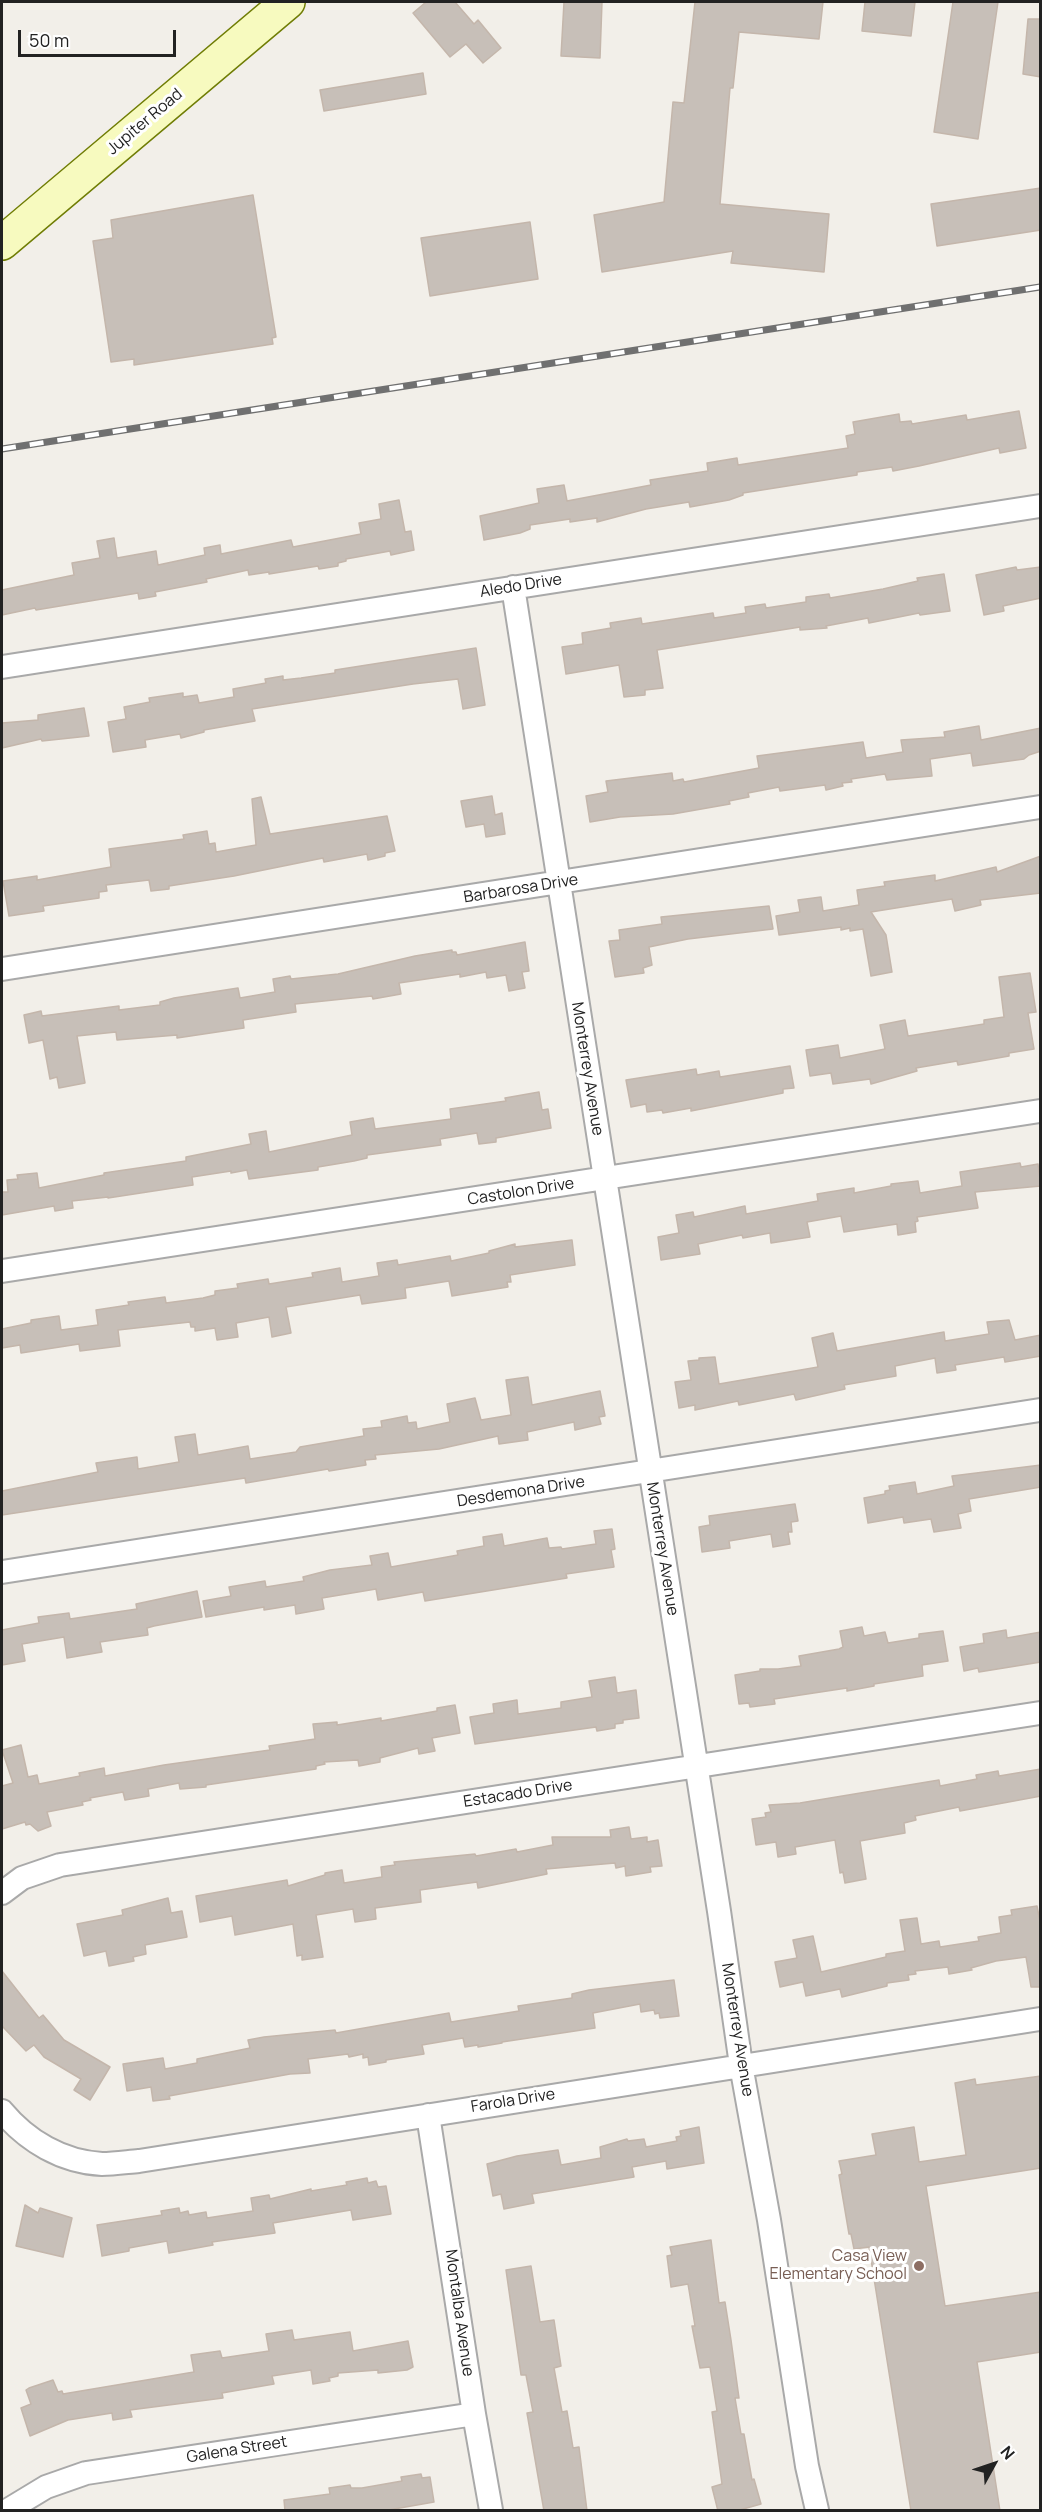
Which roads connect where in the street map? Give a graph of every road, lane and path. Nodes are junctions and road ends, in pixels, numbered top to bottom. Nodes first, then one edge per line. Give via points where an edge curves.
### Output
1 (288, 2) edge
2 (2, 243) edge
3 (1041, 506) edge
4 (513, 587) junction
5 (2, 667) edge
6 (1041, 807) edge
7 (558, 884) junction
8 (2, 969) edge
9 (1041, 1111) edge
10 (604, 1180) junction
11 (2, 1271) edge
12 (1041, 1410) edge
13 (650, 1473) junction
14 (2, 1572) edge
15 (1041, 1713) edge
16 (696, 1766) junction
17 (2, 1893) edge
18 (1041, 2019) edge
19 (741, 2065) junction
20 (2, 2111) edge
21 (428, 2115) junction
22 (474, 2414) junction
23 (8, 2511) edge
24 (491, 2511) edge
25 (817, 2511) edge

1 - 2 street, Jupiter Road
3 - 4 street, Aledo Drive
4 - 5 street, Aledo Drive
4 - 7 street, Monterrey Avenue
6 - 7 street, Barbarosa Drive
7 - 8 street, Barbarosa Drive
7 - 10 street, Monterrey Avenue
9 - 10 street, Castolon Drive
10 - 11 street, Castolon Drive
10 - 13 street, Monterrey Avenue
12 - 13 street, Desdemona Drive
13 - 14 street, Desdemona Drive
13 - 16 street, Monterrey Avenue
15 - 16 street, Estacado Drive
16 - 17 street, Estacado Drive via 60,1865 22,1878
16 - 19 street, Monterrey Avenue
18 - 19 street, Farola Drive
19 - 21 street, Farola Drive
19 - 25 street, Monterrey Avenue
20 - 21 street, Farola Drive via 38,2145 102,2164
21 - 22 street, Montalba Avenue
22 - 23 street, Galena Street via 86,2473 46,2487
22 - 24 street, Montalba Avenue

